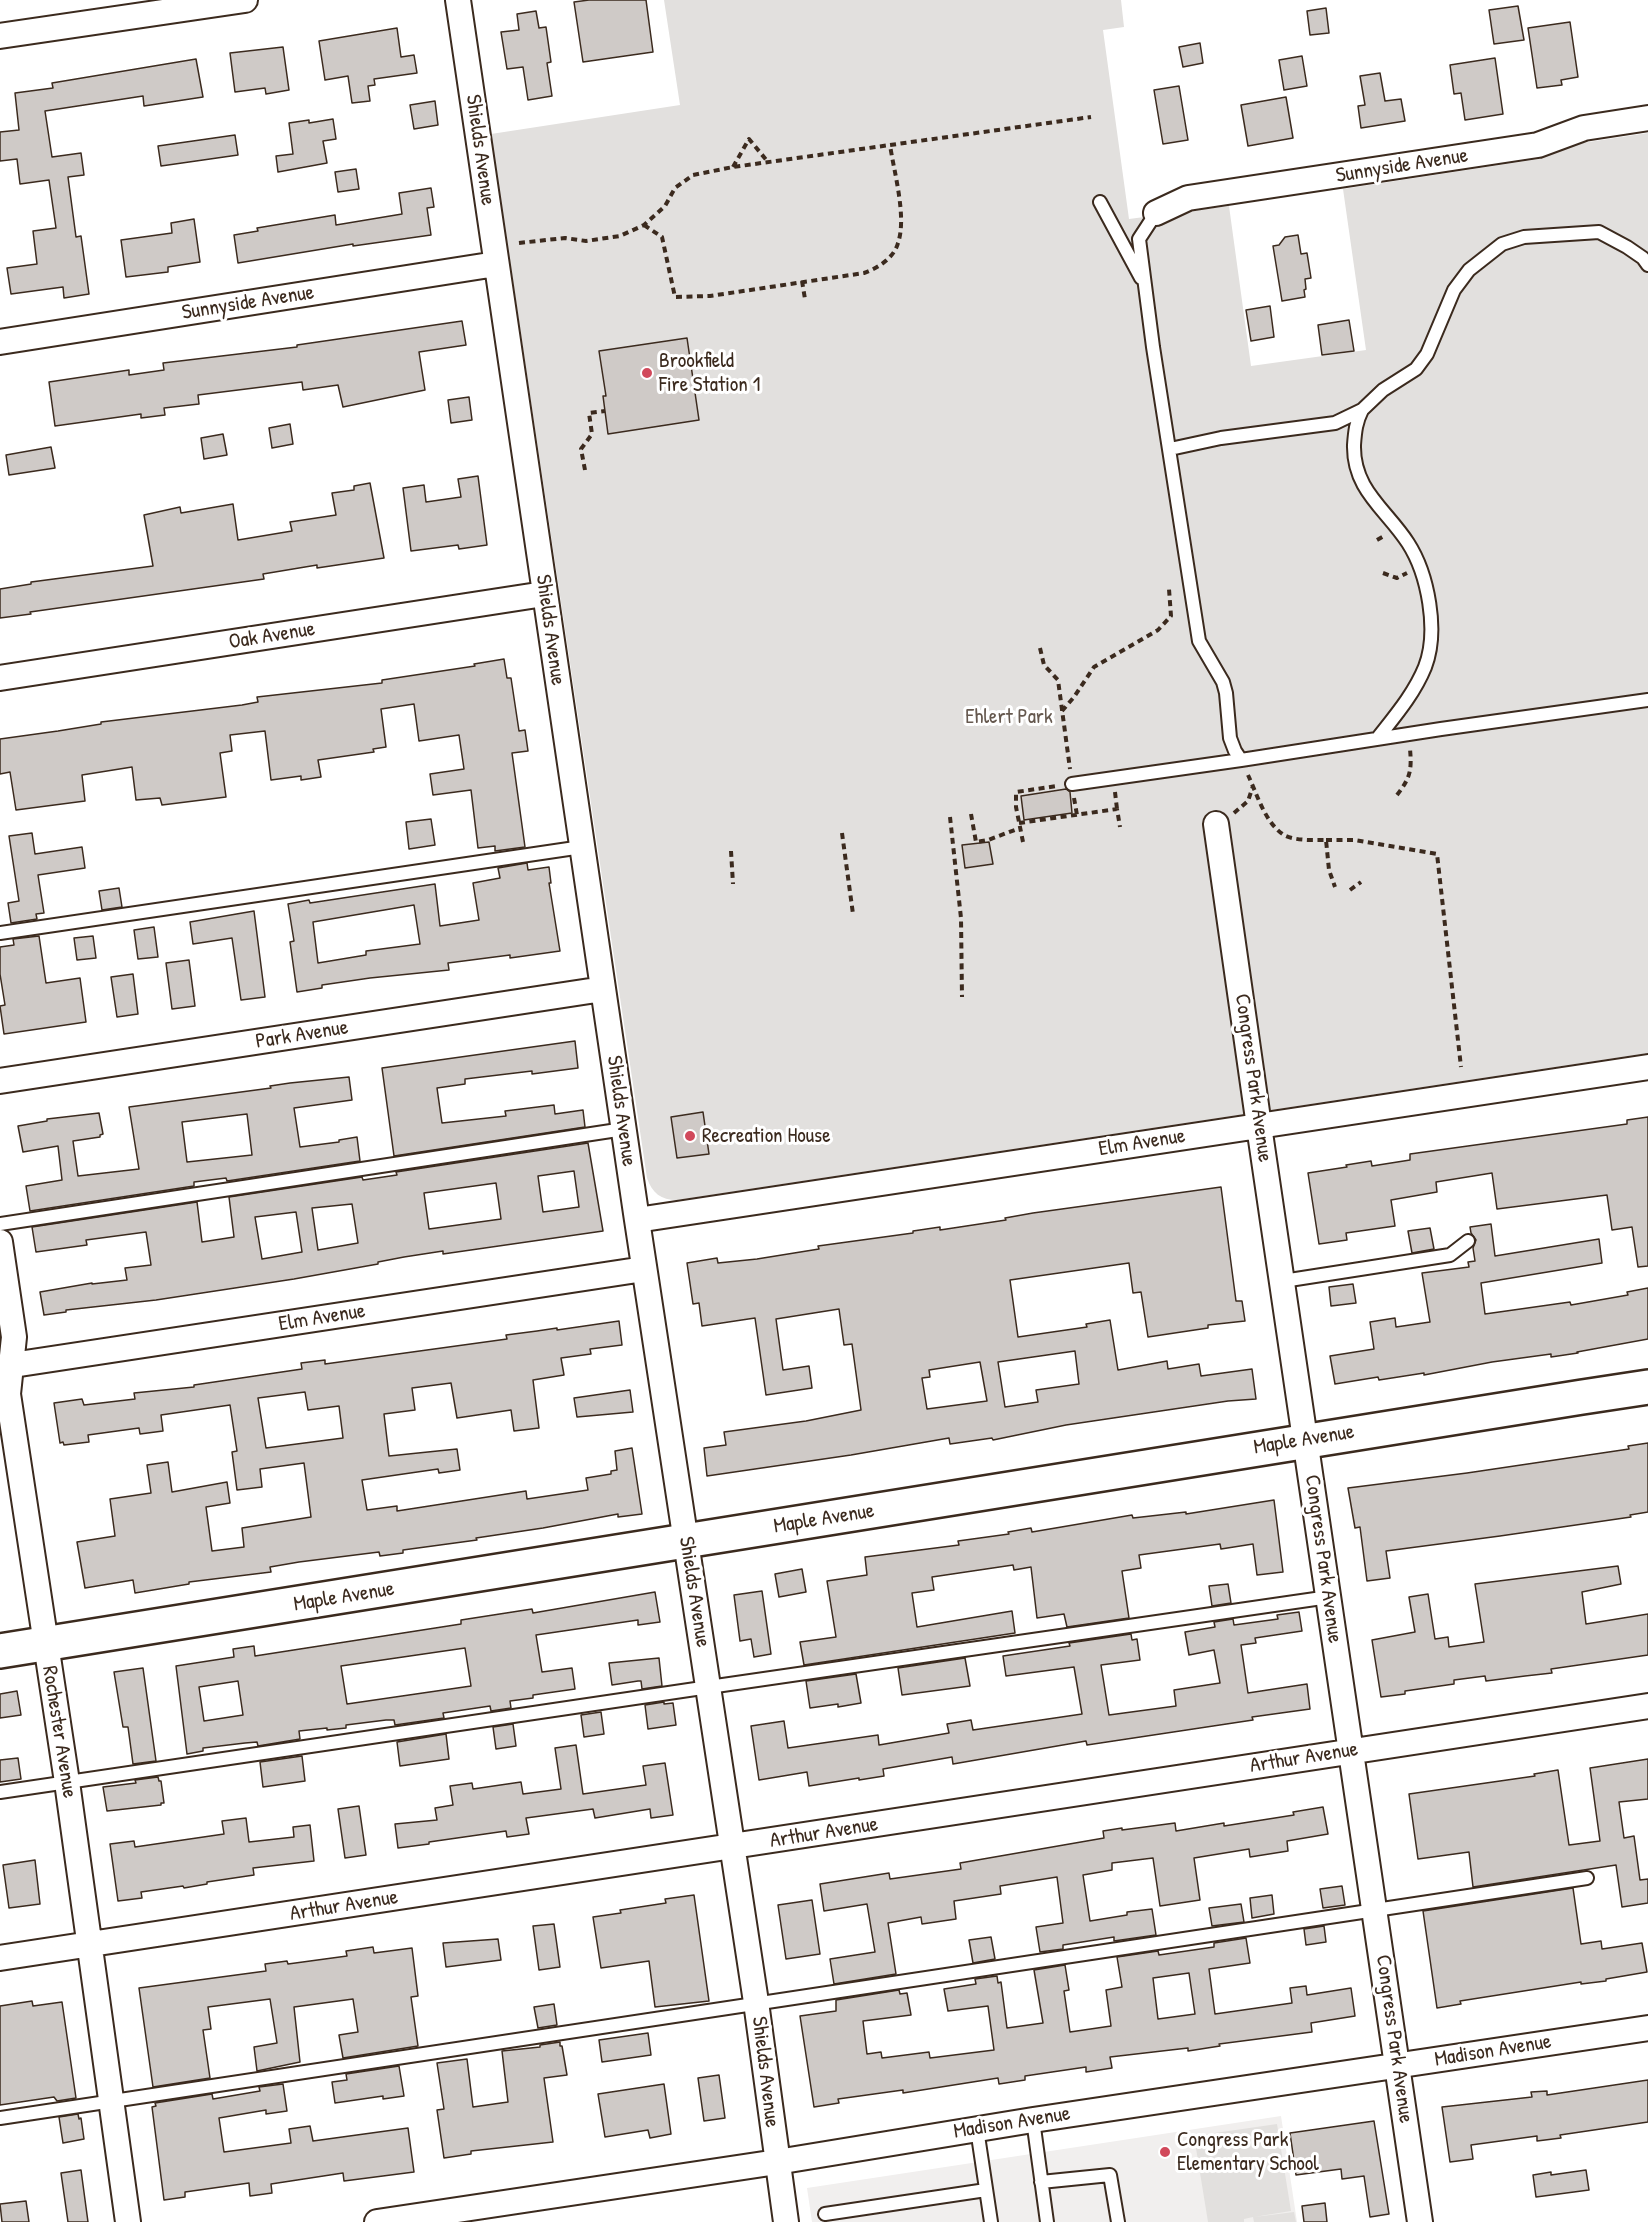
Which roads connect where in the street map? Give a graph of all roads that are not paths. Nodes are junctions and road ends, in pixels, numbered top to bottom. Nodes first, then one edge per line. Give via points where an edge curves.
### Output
1 (245, 0) edge
2 (458, 0) edge
3 (0, 36) edge
4 (1648, 118) edge
5 (1100, 202) dead end
6 (1156, 213) joint
7 (496, 264) junction
8 (1648, 264) edge
9 (1145, 286) junction
10 (0, 342) edge
11 (1362, 410) junction
12 (1170, 449) junction
13 (544, 594) junction
14 (0, 678) edge
15 (1648, 700) edge
16 (1377, 739) junction
17 (1241, 760) junction
18 (1072, 784) road end
19 (1225, 818) road end
20 (582, 847) junction
21 (0, 933) edge
22 (603, 989) junction
23 (1648, 1067) edge
24 (0, 1081) edge
25 (1259, 1125) junction
26 (624, 1130) junction
27 (637, 1220) junction
28 (0, 1224) edge
29 (1468, 1241) dead end
30 (0, 1242) edge
31 (644, 1269) junction
32 (1283, 1281) junction
33 (5, 1366) edge
34 (1648, 1387) edge
35 (1305, 1439) junction
36 (686, 1543) junction
37 (1329, 1597) junction
38 (45, 1644) junction
39 (0, 1651) edge
40 (709, 1687) junction
41 (1648, 1706) edge
42 (1352, 1751) junction
43 (67, 1782) junction
44 (0, 1792) edge
45 (732, 1848) junction
46 (1587, 1878) dead end
47 (1375, 1910) junction
48 (89, 1944) junction
49 (0, 1958) edge
50 (756, 2002) junction
51 (1648, 2028) edge
52 (1397, 2066) junction
53 (111, 2101) junction
54 (0, 2118) edge
55 (1033, 2120) junction
56 (977, 2129) junction
57 (777, 2162) junction
58 (1041, 2182) junction
59 (986, 2190) junction
60 (825, 2214) dead end
61 (128, 2222) edge
62 (377, 2222) edge
63 (786, 2222) edge
64 (991, 2222) edge
65 (1047, 2222) edge
66 (1118, 2222) edge
67 (1420, 2222) edge

1 - 3 street
2 - 7 street, Shields Avenue
4 - 6 street, Sunnyside Avenue via 1584,128 1538,145 1188,198
5 - 9 lane
6 - 9 lane via 1139,239
7 - 10 street, Sunnyside Avenue
7 - 13 street, Shields Avenue
8 - 11 lane via 1599,232 1524,237 1502,244 1469,270 1454,290 1427,354 1416,369 1383,390
9 - 12 lane
11 - 12 lane via 1335,423
11 - 16 lane via 1355,424 1358,476 1407,541 1421,567 1430,622 1425,666 1406,702
12 - 17 lane via 1199,641 1227,693 1230,738
13 - 14 street, Oak Avenue
13 - 20 street, Shields Avenue
15 - 16 lane
16 - 17 lane
17 - 18 lane
19 - 25 street, Congress Park Avenue
20 - 21 lane
20 - 22 street, Shields Avenue
22 - 24 street, Park Avenue
22 - 26 street, Shields Avenue
23 - 25 street, Elm Avenue
25 - 27 street, Elm Avenue
25 - 32 street, Congress Park Avenue
26 - 27 street, Shields Avenue
26 - 28 lane
27 - 31 street, Shields Avenue
29 - 32 lane via 1450,1255
30 - 33 street, Rochester Avenue via 14,1337
31 - 33 street, Elm Avenue
31 - 36 street, Shields Avenue
32 - 35 street, Congress Park Avenue
33 - 38 street, Rochester Avenue
34 - 35 street, Maple Avenue
35 - 36 street, Maple Avenue
35 - 37 street, Congress Park Avenue
36 - 38 street, Maple Avenue
36 - 40 street, Shields Avenue
37 - 40 lane
37 - 42 street, Congress Park Avenue
38 - 39 street, Maple Avenue
38 - 43 street, Rochester Avenue
40 - 43 lane
40 - 45 street, Shields Avenue
41 - 42 street, Arthur Avenue
42 - 45 street, Arthur Avenue
42 - 47 street, Congress Park Avenue
43 - 44 lane
43 - 48 street, Rochester Avenue
45 - 48 street, Arthur Avenue
45 - 50 street, Shields Avenue
46 - 47 lane
47 - 50 lane
47 - 52 street, Congress Park Avenue
48 - 49 street, Arthur Avenue
48 - 53 street, Rochester Avenue
50 - 53 lane
50 - 57 street, Shields Avenue
51 - 52 street, Madison Avenue
52 - 55 street, Madison Avenue
52 - 67 street, Congress Park Avenue
53 - 54 lane
53 - 61 street, Rochester Avenue
55 - 56 street, Madison Avenue
55 - 58 lane
56 - 57 street, Madison Avenue
56 - 59 lane
57 - 62 street, Madison Avenue
57 - 63 street, Shields Avenue
58 - 65 lane
58 - 66 lane via 1110,2175
59 - 60 lane
59 - 64 lane

